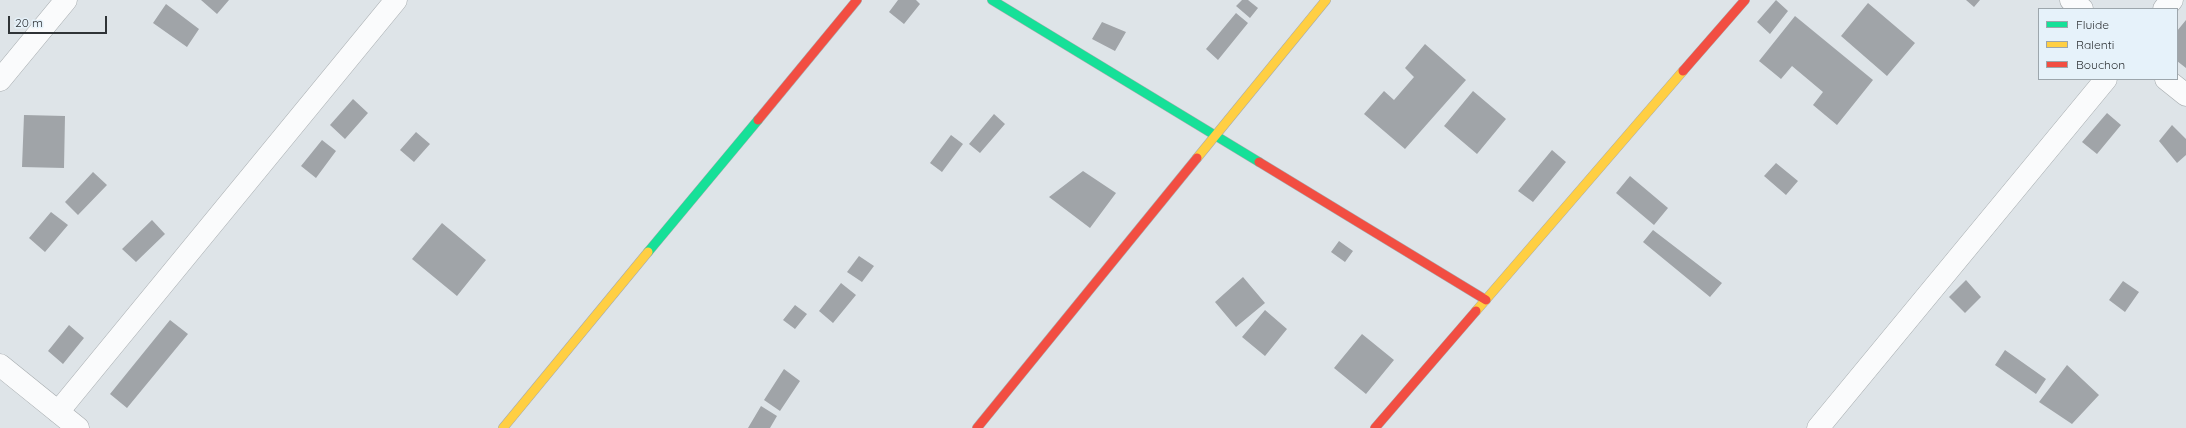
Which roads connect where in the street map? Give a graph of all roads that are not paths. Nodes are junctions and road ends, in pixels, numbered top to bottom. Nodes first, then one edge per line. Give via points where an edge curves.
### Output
1 (66, 0) edge
2 (396, 0) edge
3 (856, 0) edge
4 (992, 0) edge
5 (1326, 0) edge
6 (1745, 0) edge
7 (2071, 0) edge
8 (2172, 0) edge
9 (2081, 8) edge
10 (2165, 8) edge
11 (0, 80) edge
12 (2105, 80) edge
13 (2167, 80) edge
14 (2186, 95) edge
15 (1215, 136) junction
16 (1486, 300) junction
17 (0, 365) edge
18 (58, 412) junction
19 (78, 428) edge
20 (503, 428) edge
21 (977, 428) edge
22 (1375, 428) edge
23 (1818, 428) edge

1 - 11 street
2 - 18 street
3 - 20 street
4 - 15 street
5 - 15 street
6 - 16 street
7 - 9 street
8 - 10 street
12 - 23 street
13 - 14 street
15 - 16 street
15 - 21 street
16 - 22 street
17 - 18 street
18 - 19 street

